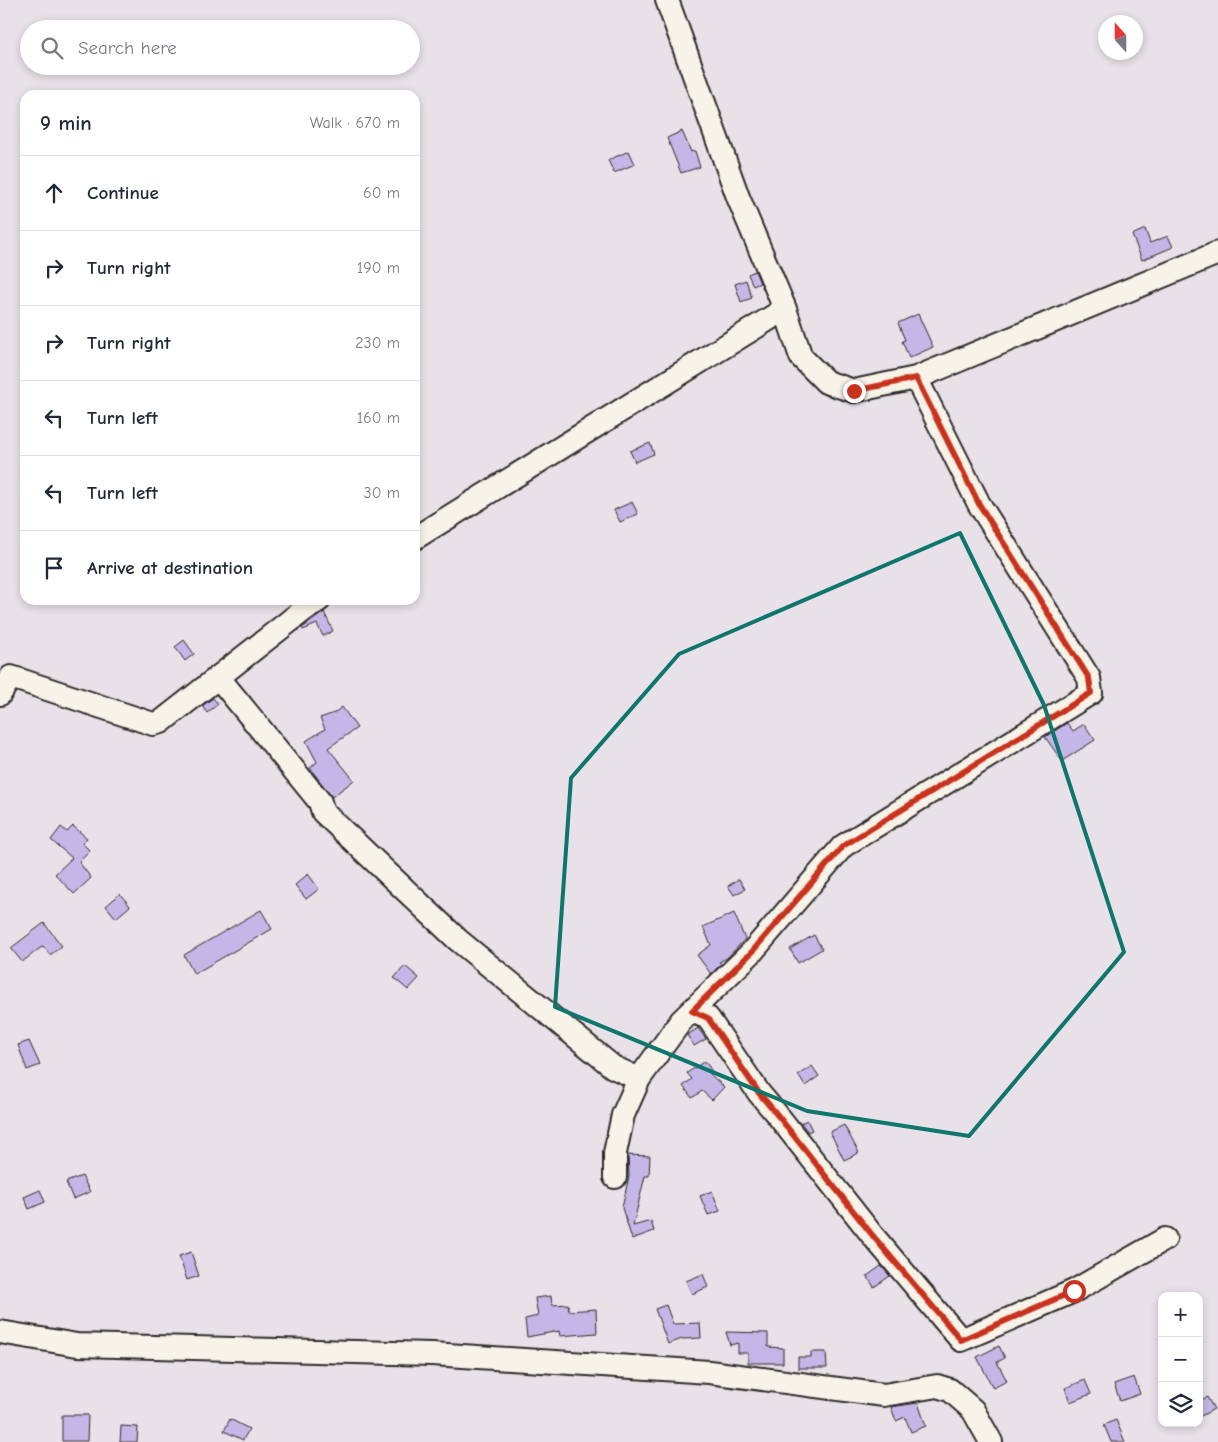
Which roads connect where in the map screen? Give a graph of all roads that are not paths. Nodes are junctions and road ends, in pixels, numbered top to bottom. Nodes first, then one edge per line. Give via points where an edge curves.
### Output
1 (667, 0) edge
2 (1218, 253) edge
3 (785, 309) junction
4 (916, 378) junction
5 (420, 535) edge
6 (311, 605) edge
7 (218, 678) junction
8 (0, 694) edge
9 (692, 1011) junction
10 (639, 1079) junction
11 (615, 1177) dead end
12 (1165, 1239) dead end
13 (0, 1332) edge
14 (991, 1442) edge

1 - 3 street via 738,197
2 - 4 street
3 - 4 street via 801,357 826,382 854,391
3 - 5 street
4 - 9 street via 979,504 1089,678 1091,693 843,846 751,953
6 - 7 street
7 - 8 street via 161,722 153,724 10,677
7 - 10 street via 337,826 458,940 613,1067
9 - 10 street via 680,1021
9 - 12 street via 708,1018 759,1093 961,1340 1074,1291
10 - 11 street via 623,1115 615,1153
13 - 14 street via 77,1345 432,1354 709,1372 884,1395 938,1386 950,1390 973,1410

